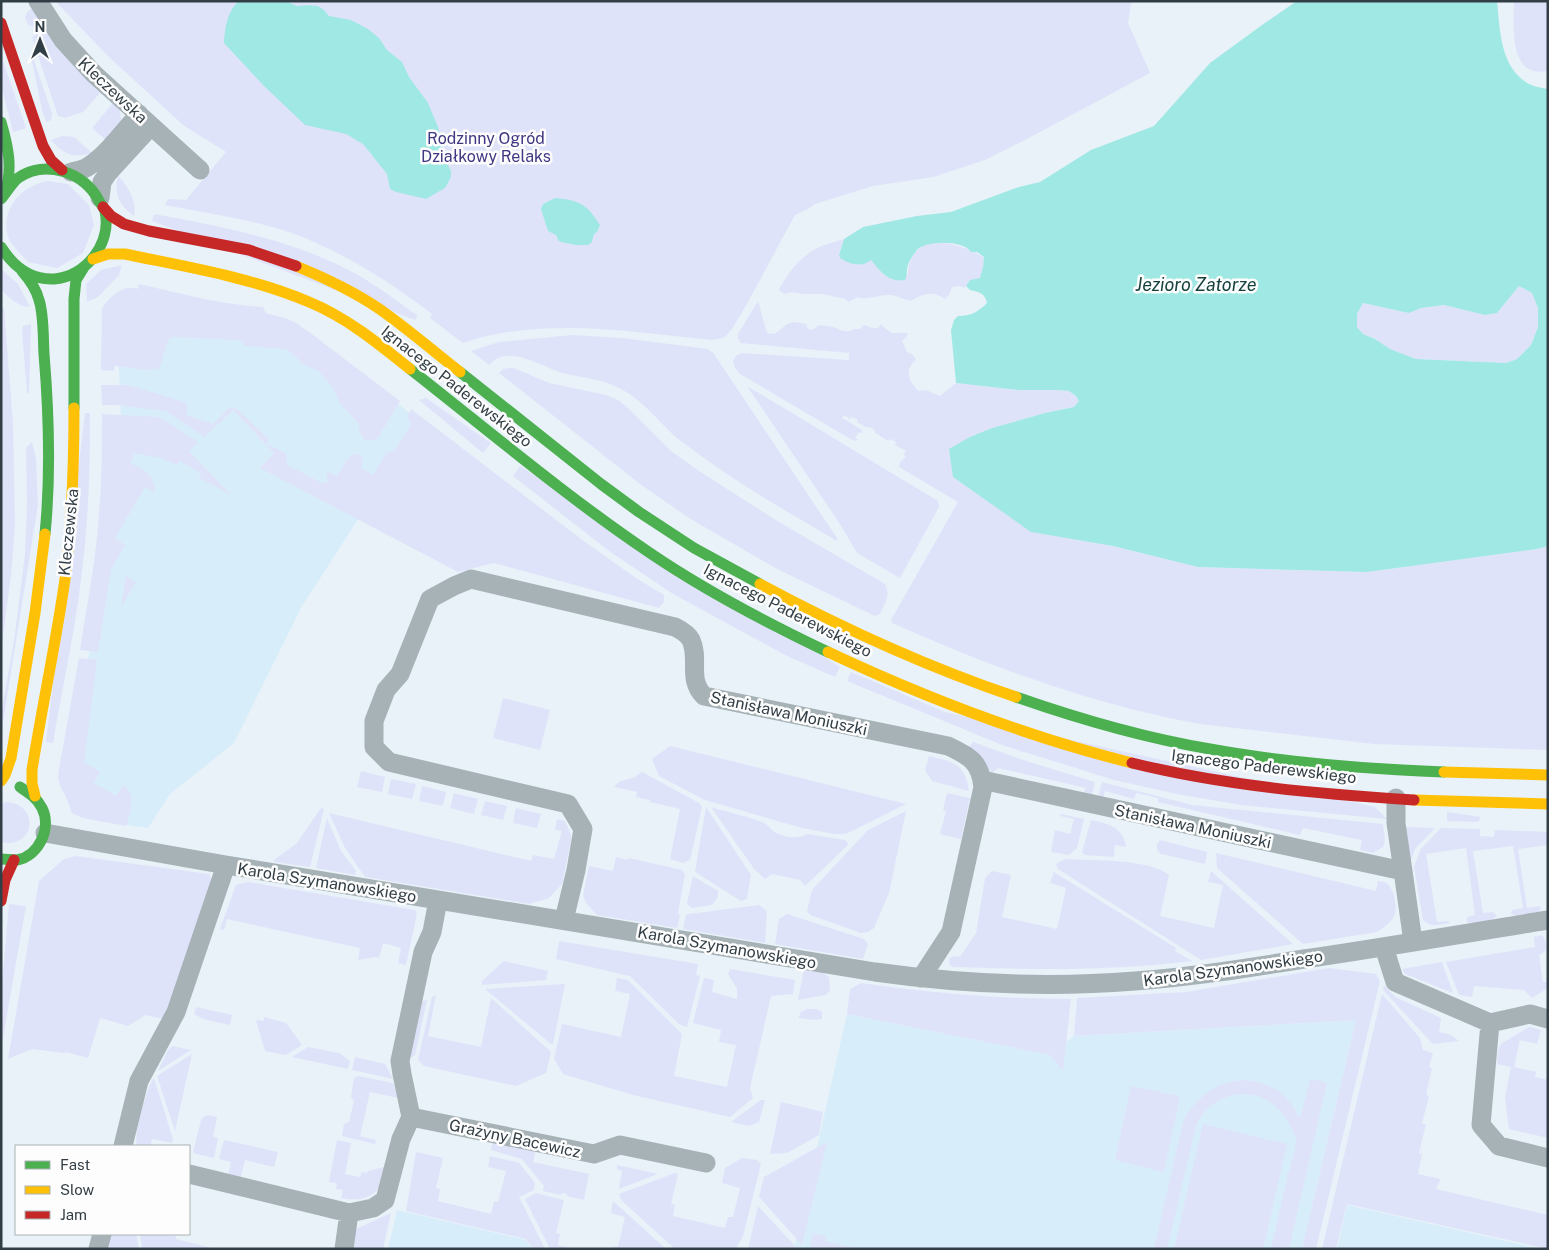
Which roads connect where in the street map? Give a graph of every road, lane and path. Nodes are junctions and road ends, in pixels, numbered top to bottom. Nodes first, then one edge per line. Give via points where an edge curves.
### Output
1 (38, 1) edge
2 (1, 23) edge
3 (145, 120) junction
4 (1, 122) edge
5 (200, 170) dead end
6 (66, 171) junction
7 (2, 197) edge
8 (101, 202) junction
9 (1, 247) edge
10 (93, 259) junction
11 (84, 267) junction
12 (22, 271) junction
13 (1548, 775) edge
14 (982, 780) junction
15 (1, 781) edge
16 (1, 787) edge
17 (35, 796) junction
18 (1396, 798) junction
19 (1548, 804) edge
20 (45, 833) junction
21 (1, 859) edge
22 (14, 860) junction
23 (226, 865) junction
24 (1403, 872) junction
25 (438, 900) junction
26 (1, 901) edge
27 (564, 920) junction
28 (1548, 920) edge
29 (1412, 942) junction
30 (1384, 947) junction
31 (921, 978) junction
32 (1548, 1019) edge
33 (1490, 1023) junction
34 (411, 1117) junction
35 (123, 1145) edge
36 (1548, 1158) edge
37 (706, 1163) dead end
38 (190, 1174) edge
39 (349, 1213) junction
40 (102, 1235) edge
41 (98, 1249) edge
42 (344, 1249) edge

1 - 3 street, Kleczewska via 76,55
2 - 6 main road via 43,146 51,160
3 - 5 street, Kleczewska
3 - 6 street via 90,166
3 - 8 street via 102,182
4 - 7 main road via 10,155 10,178
6 - 7 main road via 53,168 34,171 18,179
6 - 8 main road, Ignacego Paderewskiego via 85,180
8 - 10 main road via 106,218 104,234
8 - 13 main road, Ignacego Paderewskiego via 111,216 124,224 265,254 352,291 396,321 650,520 773,592 938,668 1058,711 1193,747 1360,767
9 - 12 main road, Kleczewska via 9,260
10 - 11 main road
10 - 18 main road, Ignacego Paderewskiego via 108,254 125,254 238,278 291,294 326,310 373,340 581,504 659,560 765,620 924,694 1083,749 1164,770 1246,784
11 - 12 main road via 68,276 49,279
11 - 17 main road, Kleczewska via 76,280 74,299 74,471 70,530 32,770
12 - 15 main road, Kleczewska via 34,286 40,302 49,419 48,503 38,596 11,758
14 - 24 street, Stanisława Moniuszki
14 - 27 street, Stanisława Moniuszki via 976,764 948,746 704,696 696,683 691,640 676,627 471,579 430,600 400,674 386,690 374,721 374,747 388,762 568,804 584,829
14 - 31 street via 951,932
16 - 17 main road via 20,787
17 - 20 main road, Kleczewska via 46,815
18 - 19 main road, Ignacego Paderewskiego
18 - 24 street
20 - 22 main road via 34,850
20 - 23 street, Karola Szymanowskiego
21 - 22 main road
22 - 26 main road via 5,880
23 - 25 street, Karola Szymanowskiego
23 - 35 street via 176,1012 139,1081
24 - 29 street
25 - 27 street, Karola Szymanowskiego
25 - 34 street via 432,932 423,952 400,1062
27 - 31 street, Karola Szymanowskiego
28 - 29 street
29 - 30 street, Karola Szymanowskiego
30 - 31 street, Karola Szymanowskiego via 1196,976 1134,981 997,984
30 - 33 street via 1395,982
32 - 33 street via 1530,1014
33 - 36 street via 1482,1125 1499,1146
34 - 37 street, Grażyny Bacewicz via 594,1154 620,1144
34 - 39 street via 401,1139 385,1200 373,1208
38 - 39 street
39 - 42 street
40 - 41 street

